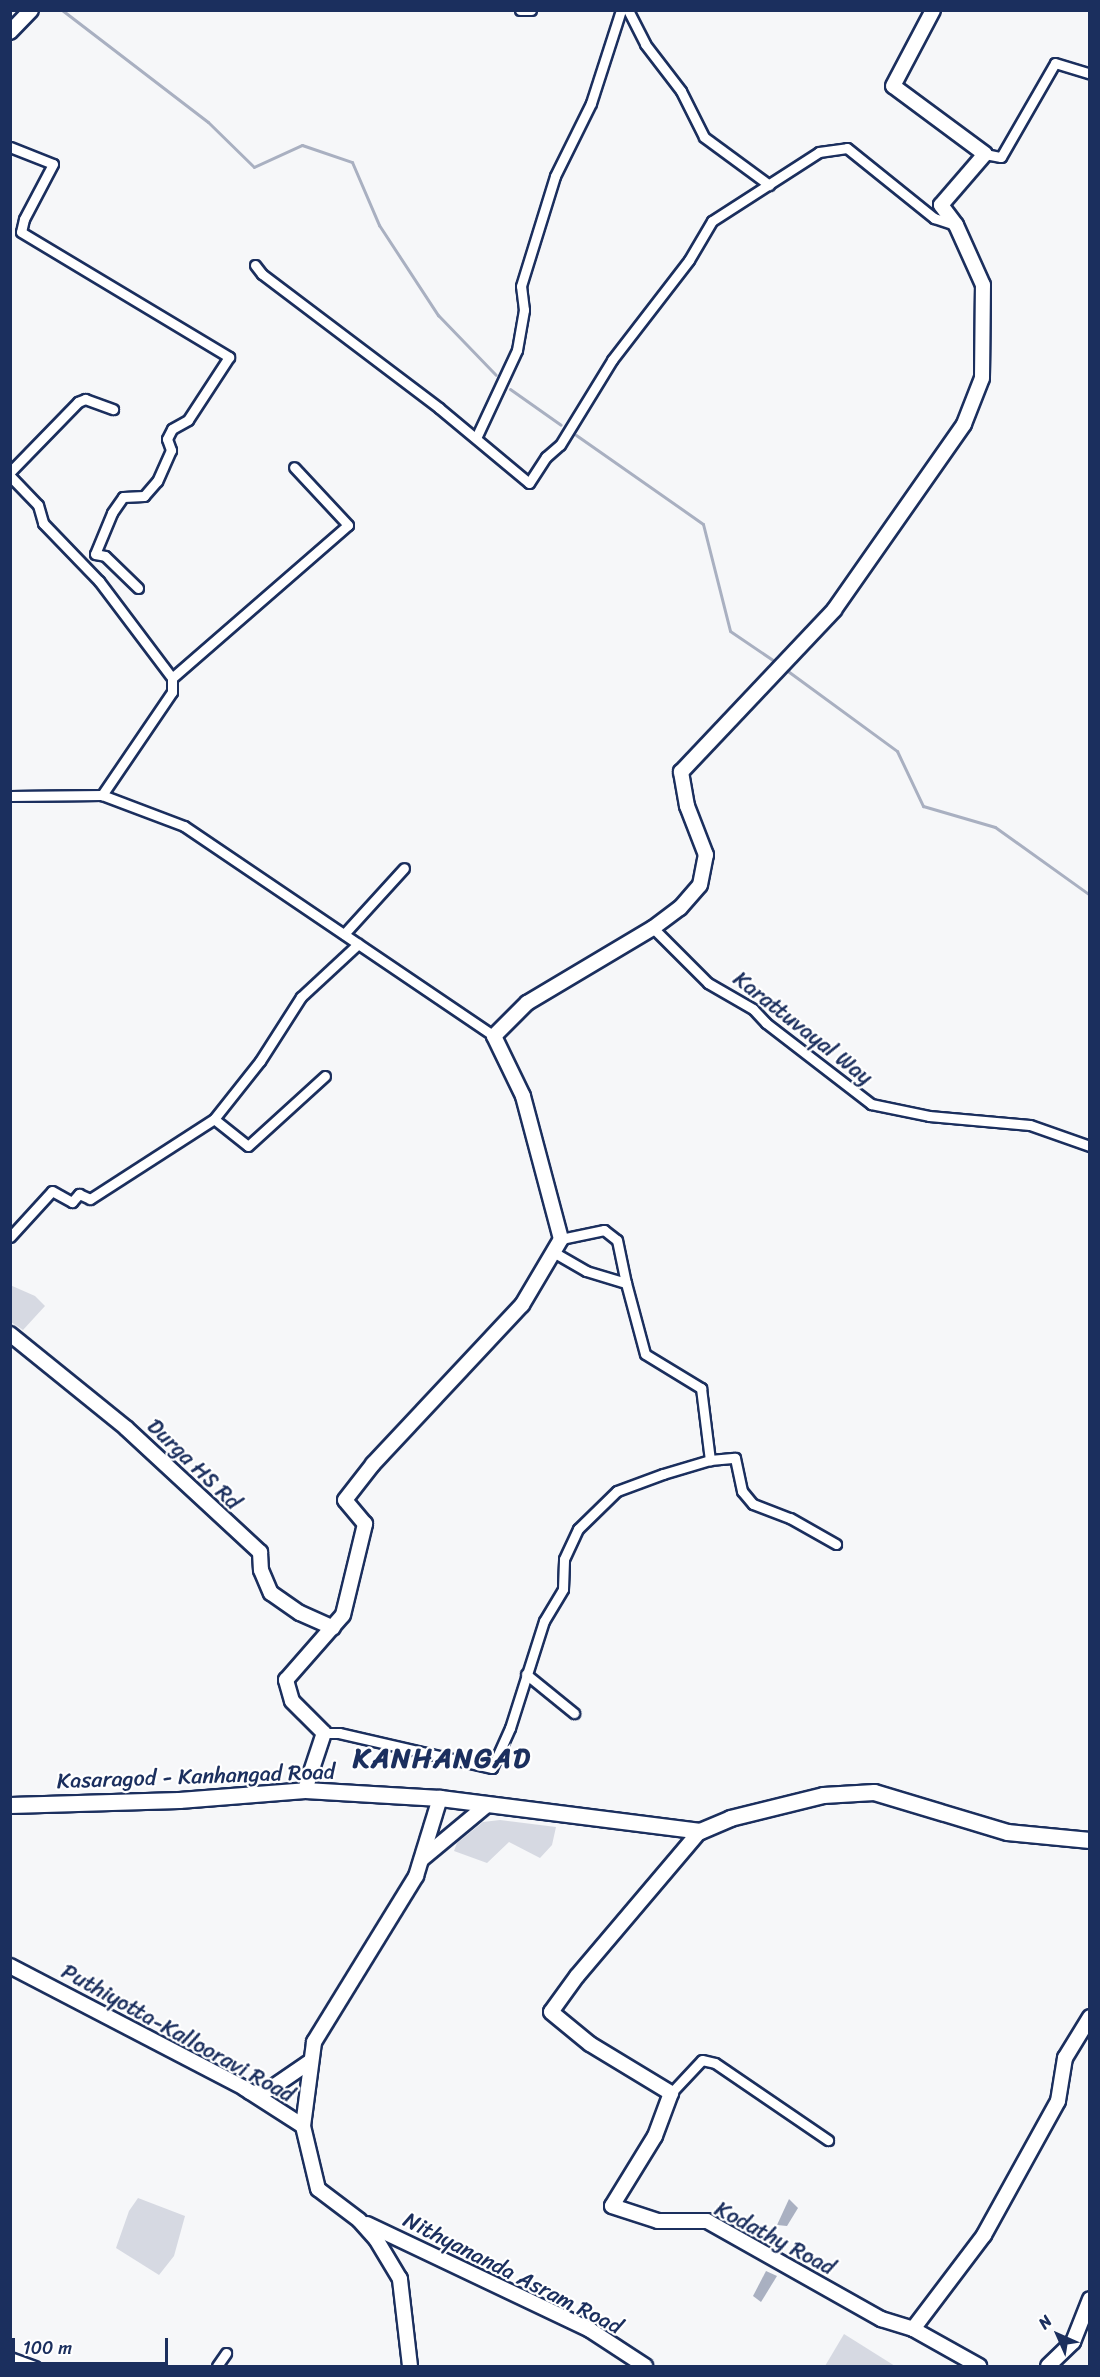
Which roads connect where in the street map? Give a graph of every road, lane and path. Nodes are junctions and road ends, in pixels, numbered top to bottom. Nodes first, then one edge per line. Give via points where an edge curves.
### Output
1 (31, 10) edge
2 (520, 10) edge
3 (531, 10) edge
4 (609, 10) edge
5 (628, 10) edge
6 (933, 10) edge
7 (619, 14) edge
8 (10, 32) edge
9 (1089, 74) edge
10 (10, 147) edge
11 (985, 154) junction
12 (769, 185) junction
13 (956, 225) junction
14 (255, 265) dead end
15 (113, 409) dead end
16 (476, 438) junction
17 (294, 467) dead end
18 (10, 474) edge
19 (138, 588) dead end
20 (172, 678) junction
21 (102, 795) junction
22 (10, 796) edge
23 (404, 868) dead end
24 (653, 928) junction
25 (344, 934) junction
26 (358, 944) junction
27 (494, 1036) junction
28 (325, 1076) dead end
29 (214, 1119) junction
30 (1089, 1146) edge
31 (10, 1237) edge
32 (561, 1239) junction
33 (555, 1253) junction
34 (626, 1283) junction
35 (10, 1334) edge
36 (710, 1460) junction
37 (836, 1544) dead end
38 (333, 1628) junction
39 (526, 1674) junction
40 (574, 1713) dead end
41 (324, 1733) junction
42 (305, 1790) junction
43 (440, 1798) junction
44 (12, 1804) edge
45 (488, 1805) junction
46 (700, 1831) junction
47 (1089, 1840) edge
48 (421, 1860) junction
49 (10, 1966) edge
50 (1089, 2017) edge
51 (311, 2061) junction
52 (250, 2092) junction
53 (671, 2093) junction
54 (303, 2126) junction
55 (828, 2140) dead end
56 (359, 2220) junction
57 (1089, 2299) edge
58 (913, 2329) junction
59 (226, 2353) dead end
60 (10, 2357) edge
61 (35, 2367) edge
62 (218, 2367) edge
63 (411, 2367) edge
64 (645, 2367) edge
65 (979, 2367) edge
66 (1048, 2367) edge

1 - 8 street
2 - 3 street
4 - 7 street
5 - 12 street via 645,44 681,91 704,137
6 - 11 street via 893,86
7 - 16 street via 591,103 555,176 521,286 524,310 517,350
9 - 11 street via 1056,63 1002,157
10 - 19 street via 53,164 21,232 229,357 188,420 172,429 167,439 171,450 157,481 144,496 123,497 95,554 105,556
11 - 13 street via 941,205
12 - 13 street via 819,152 847,148 934,218
12 - 16 street via 712,221 689,260 612,360 560,446 546,457 529,483
13 - 24 street via 983,285 982,378 964,424 834,610 681,772 687,806 706,855 700,885 680,908
14 - 16 street
15 - 18 street via 81,400
17 - 20 street via 348,525
18 - 20 street via 39,505 43,523 99,581
20 - 21 street via 172,692
21 - 22 street
21 - 25 street via 184,826
23 - 25 street
24 - 27 street via 527,1003
24 - 30 street, Karattuvayal Way via 708,983 753,1009 871,1104 930,1116 1030,1125
25 - 26 street
26 - 27 street
26 - 29 street via 301,997 260,1061
27 - 32 street via 523,1096
28 - 29 street via 248,1146
29 - 31 street via 90,1199 79,1194 72,1202 52,1191
32 - 33 street
32 - 34 street via 604,1230 617,1240
33 - 34 street via 586,1271
33 - 38 street via 522,1305 373,1464 345,1500 365,1524 343,1615
34 - 36 street via 645,1354 701,1388
35 - 38 street, Durga HS Rd via 126,1428 260,1552 261,1570 271,1593 300,1613
36 - 37 street via 735,1458 742,1491 753,1504 790,1518
36 - 39 street via 617,1491 578,1529 564,1559 563,1589 544,1621
38 - 41 street via 286,1680 292,1701
39 - 40 street
39 - 41 street via 510,1728 492,1768 339,1733
41 - 42 street
42 - 43 main road, Kasaragod - Kanhangad Road
42 - 44 main road, Kasaragod - Kanhangad Road
43 - 45 main road, Kasaragod - Kanhangad Road
43 - 48 street
45 - 46 main road, Kasaragod - Kanhangad Road
45 - 48 street
46 - 47 main road via 730,1818 823,1795 874,1792 1007,1832
46 - 53 street via 551,2012 590,2044
48 - 51 street via 416,1876 314,2042
49 - 52 street, Puthiyotta-Kallooravi Road
50 - 58 street via 1065,2058 1058,2101 984,2235
51 - 52 street via 260,2094
51 - 54 street
52 - 54 street, Puthiyotta-Kallooravi Road
53 - 55 street via 702,2060 715,2063
53 - 58 street, Kodathy Road via 656,2136 612,2206 658,2221 707,2221 882,2319
54 - 56 street, Puthiyotta-Kallooravi Road via 318,2189
56 - 63 street, Puthiyotta-Kallooravi Road via 376,2238 400,2279
56 - 64 street, Nithyananda Asram Road via 590,2330
57 - 66 street via 1073,2342
58 - 65 street
59 - 62 street
60 - 61 street

